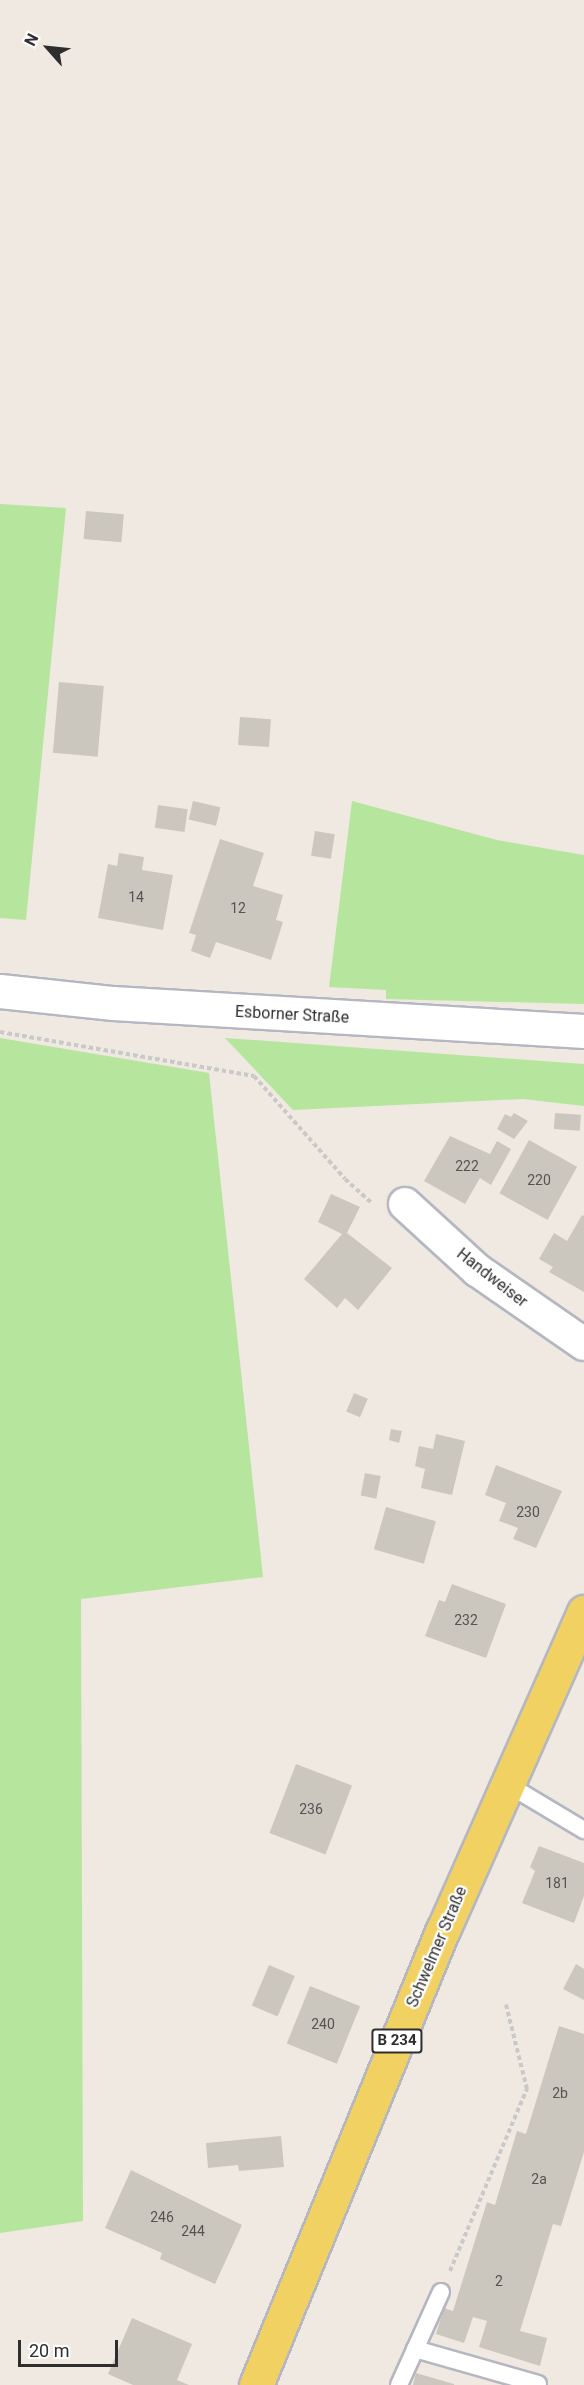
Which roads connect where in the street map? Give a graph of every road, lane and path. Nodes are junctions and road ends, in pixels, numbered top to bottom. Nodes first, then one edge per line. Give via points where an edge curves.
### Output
1 (0, 991) edge
2 (584, 1031) edge
3 (0, 1032) edge
4 (405, 1204) joint
5 (584, 1344) edge
6 (584, 1612) edge
7 (507, 1784) junction
8 (584, 1830) edge
9 (506, 2005) dead end
10 (441, 2292) joint
11 (415, 2349) junction
12 (538, 2384) edge
13 (256, 2385) edge
14 (399, 2385) edge

1 - 2 main road, Esborner Straße via 113,1003
3 - 4 path via 254,1076 345,1179 388,1217
4 - 5 street, Handweiser via 477,1269
6 - 7 main road, Schwelmer Straße / B 234
7 - 8 lane
7 - 13 main road, Schwelmer Straße / B 234
9 - 10 path via 527,2089
10 - 11 lane
11 - 12 lane
11 - 14 lane

